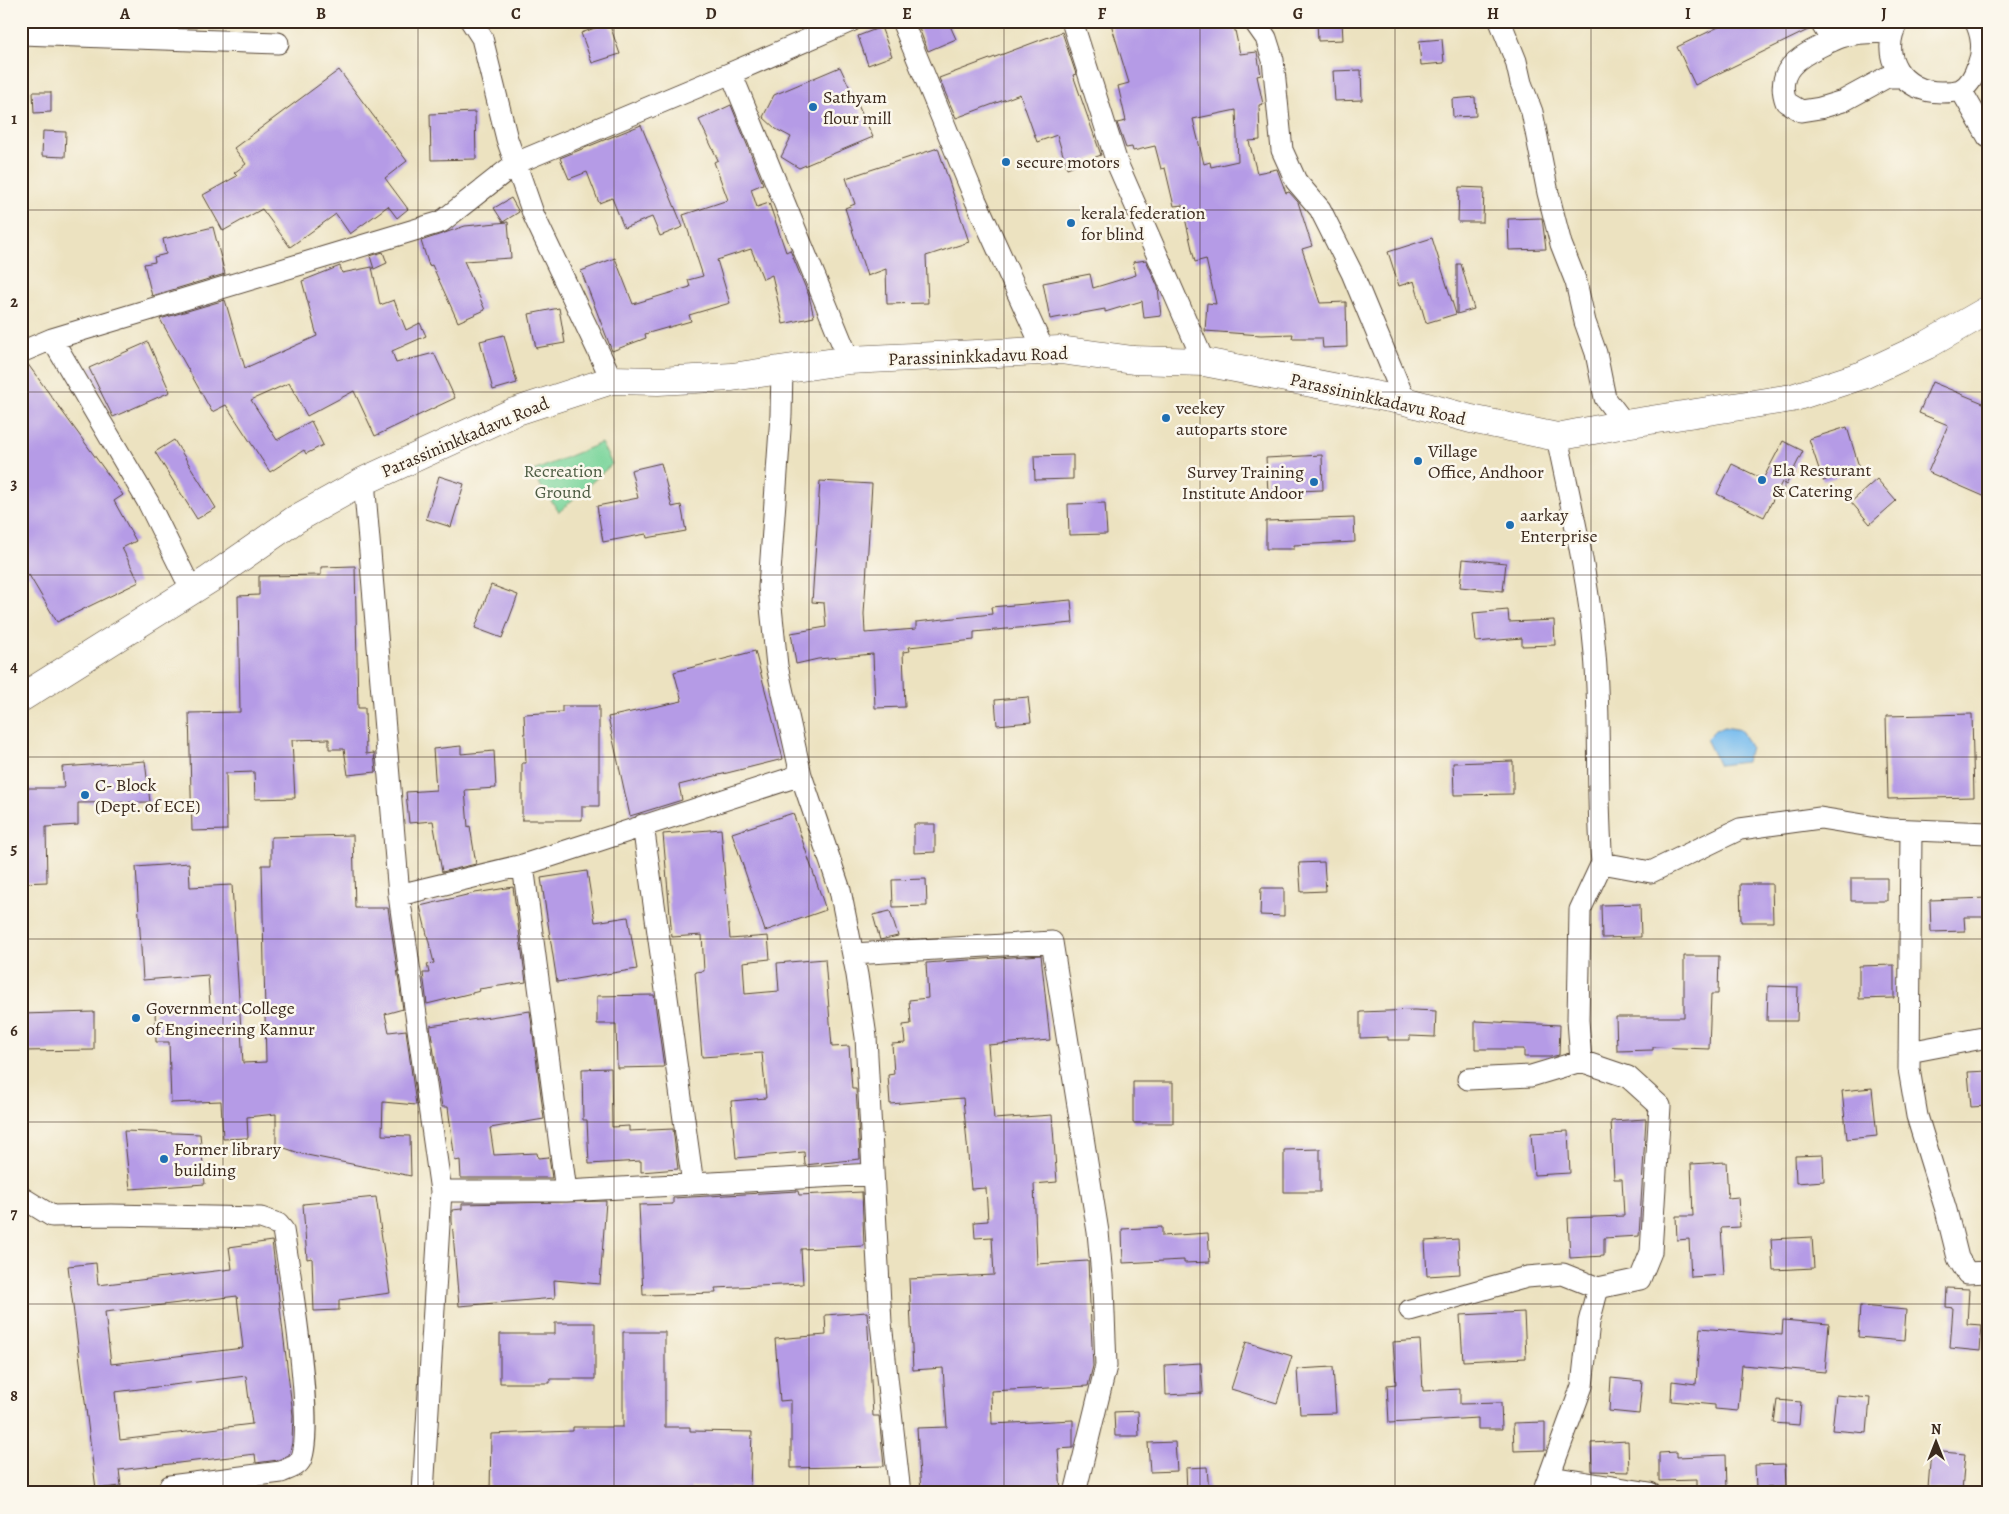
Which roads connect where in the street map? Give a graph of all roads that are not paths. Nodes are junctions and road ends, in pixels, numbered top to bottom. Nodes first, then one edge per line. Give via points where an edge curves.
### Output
1 (471, 21) edge
2 (851, 21) edge
3 (902, 21) edge
4 (1072, 21) edge
5 (1254, 21) edge
6 (1500, 21) edge
7 (1820, 21) edge
8 (1975, 21) edge
9 (1895, 27) edge
10 (21, 34) edge
11 (1832, 41) junction
12 (278, 43) dead end
13 (731, 73) junction
14 (1901, 76) junction
15 (1961, 90) junction
16 (1988, 137) edge
17 (516, 163) junction
18 (1988, 310) edge
19 (52, 339) junction
20 (21, 352) edge
21 (1044, 352) junction
22 (849, 360) junction
23 (1204, 362) junction
24 (782, 370) junction
25 (612, 380) junction
26 (1405, 401) junction
27 (1625, 424) junction
28 (1557, 437) junction
29 (364, 481) junction
30 (192, 591) junction
31 (21, 698) edge
32 (801, 775) junction
33 (643, 825) junction
34 (1911, 830) junction
35 (1988, 833) edge
36 (1602, 863) junction
37 (523, 865) junction
38 (399, 895) junction
39 (853, 954) junction
40 (1988, 1037) edge
41 (1909, 1052) junction
42 (1581, 1061) junction
43 (1468, 1079) dead end
44 (873, 1174) junction
45 (693, 1184) junction
46 (566, 1191) junction
47 (441, 1192) junction
48 (21, 1197) edge
49 (1988, 1272) edge
50 (1598, 1288) junction
51 (1410, 1310) dead end
52 (1547, 1485) edge
53 (170, 1486) dead end
54 (423, 1493) edge
55 (900, 1493) edge
56 (1075, 1493) edge
57 (1650, 1493) edge

1 - 17 street via 482,38
2 - 13 street
3 - 21 street via 976,201
4 - 23 street via 1118,163
5 - 26 street via 1266,38 1273,60 1282,150 1296,180 1320,209 1352,273
6 - 27 street via 1532,112 1561,244 1576,282 1605,398
7 - 11 street
8 - 15 street via 1980,30 1980,61 1973,77
9 - 11 street
9 - 14 street via 1890,47 1893,64
10 - 12 street
11 - 14 street via 1804,54 1785,73 1782,90 1786,102 1801,111 1843,101 1886,77
13 - 17 street
13 - 22 street
14 - 15 street via 1915,87 1929,92
15 - 16 street
17 - 19 street via 441,222
17 - 25 street via 534,216
18 - 27 main road, Parassininkkadavu Road via 1927,345 1863,375 1792,398
19 - 20 street
19 - 30 street via 148,502
21 - 22 main road, Parassininkkadavu Road
21 - 23 main road, Parassininkkadavu Road via 1060,350 1133,360
22 - 24 main road, Parassininkkadavu Road
23 - 26 main road, Parassininkkadavu Road
24 - 25 main road, Parassininkkadavu Road via 667,381
24 - 32 street via 769,587 777,666
25 - 29 main road, Parassininkkadavu Road via 514,412
26 - 28 main road, Parassininkkadavu Road
27 - 28 main road, Parassininkkadavu Road
28 - 36 street via 1587,588 1595,652
29 - 30 main road, Parassininkkadavu Road via 296,519
29 - 38 street
30 - 31 main road, Parassininkkadavu Road
32 - 33 street
32 - 39 street via 840,890
33 - 37 street
33 - 45 street
34 - 35 street
34 - 36 street via 1820,818 1740,829 1651,872
34 - 41 street
36 - 42 street via 1580,910 1578,1020
37 - 38 street
37 - 46 street
38 - 47 street
39 - 44 street via 866,1037
39 - 56 street via 1052,942 1098,1232 1103,1287 1106,1366
40 - 41 street
41 - 49 street via 1917,1116 1958,1258 1967,1273
42 - 43 street via 1531,1076
42 - 50 street via 1628,1077 1660,1106 1651,1252 1640,1279
44 - 45 street
44 - 55 street via 881,1323
45 - 46 street
46 - 47 street
47 - 54 street
48 - 53 street via 52,1216 261,1218 278,1224 283,1230 301,1364 304,1416 301,1460 281,1472
50 - 51 street via 1564,1274 1528,1277
50 - 52 street via 1589,1322 1582,1386
52 - 57 street

